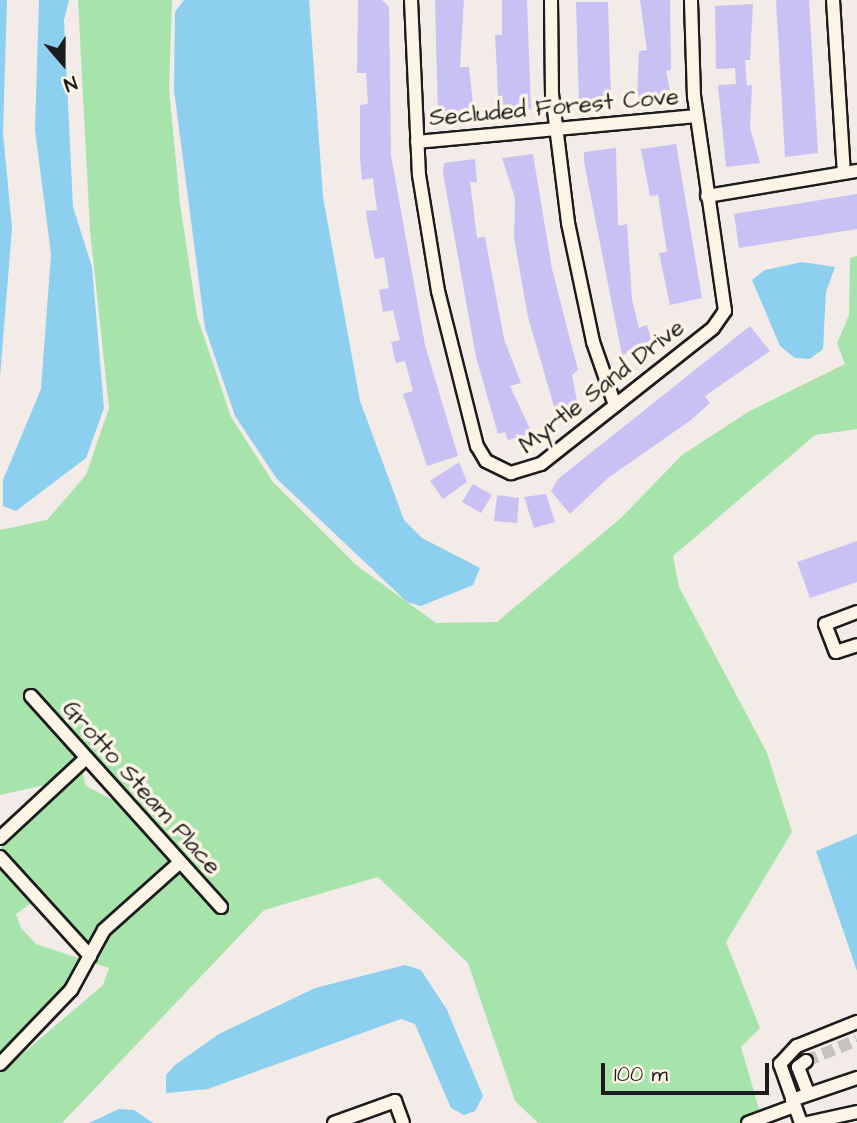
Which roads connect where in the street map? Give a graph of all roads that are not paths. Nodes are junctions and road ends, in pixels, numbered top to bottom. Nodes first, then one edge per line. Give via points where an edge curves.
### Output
1 (411, 0) edge
2 (551, 0) edge
3 (691, 0) edge
4 (833, 0) edge
5 (696, 116) junction
6 (556, 130) junction
7 (416, 142) junction
8 (851, 172) edge
9 (707, 196) junction
10 (615, 405) junction
11 (857, 612) edge
12 (857, 645) edge
13 (31, 696) dead end
14 (86, 758) junction
15 (0, 838) edge
16 (0, 857) edge
17 (179, 863) junction
18 (221, 907) dead end
19 (90, 956) junction
20 (857, 1022) edge
21 (806, 1061) dead end
22 (0, 1064) edge
23 (857, 1078) edge
24 (808, 1093) junction
25 (793, 1103) junction
26 (857, 1112) edge
27 (774, 1119) edge
28 (334, 1123) edge
29 (403, 1123) edge
30 (748, 1123) edge
31 (804, 1123) edge

1 - 7 street, Myrtle Sand Drive
2 - 6 street
3 - 5 street, Myrtle Sand Drive
4 - 8 street
5 - 6 street, Secluded Forest Cove
5 - 9 street, Myrtle Sand Drive
6 - 7 street, Secluded Forest Cove
6 - 10 street via 579,281
7 - 10 street, Myrtle Sand Drive via 441,304 469,421 486,461 524,472
8 - 9 street
9 - 10 street, Myrtle Sand Drive via 725,311 713,328
11 - 12 street via 825,624 836,652
13 - 14 street, Grotto Steam Place
14 - 15 street
14 - 17 street, Grotto Steam Place
16 - 19 street
17 - 18 street, Grotto Steam Place
17 - 19 street via 104,930
19 - 22 street via 71,990
20 - 25 street via 787,1053 780,1073
21 - 24 street via 798,1068
23 - 24 street
24 - 25 street
25 - 27 street
25 - 31 street
26 - 31 street
27 - 30 street
28 - 29 street via 394,1101

